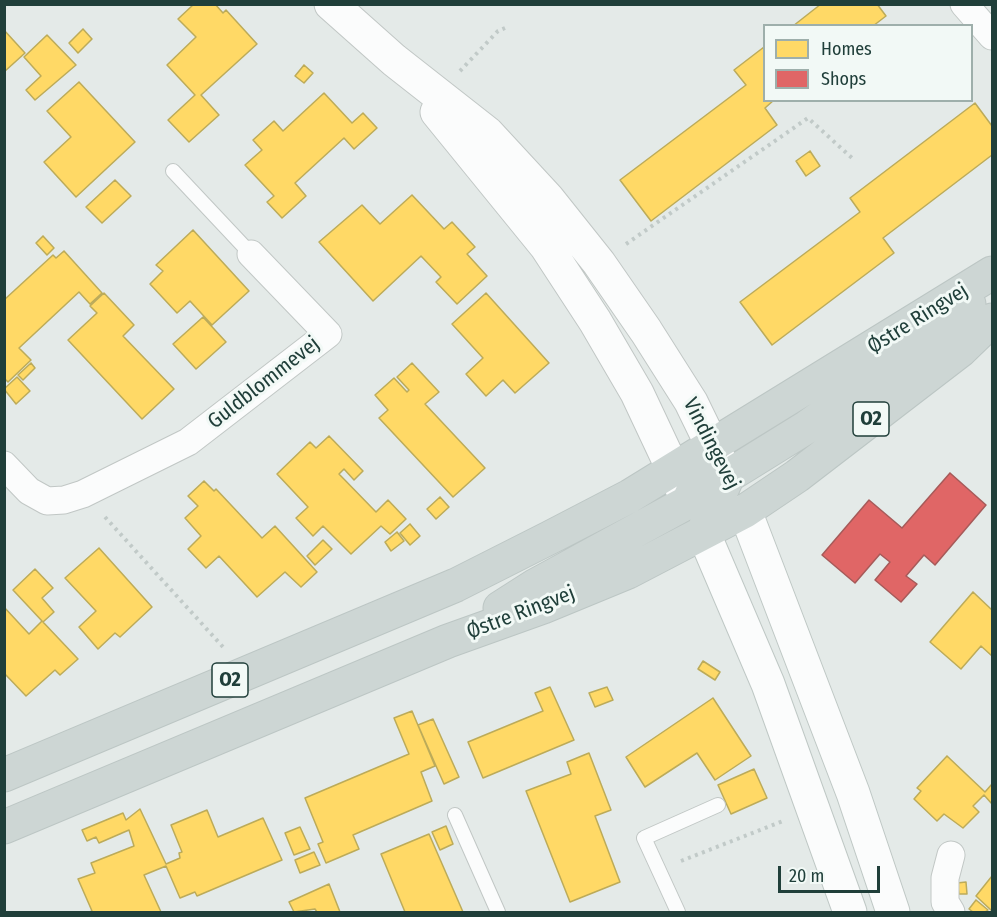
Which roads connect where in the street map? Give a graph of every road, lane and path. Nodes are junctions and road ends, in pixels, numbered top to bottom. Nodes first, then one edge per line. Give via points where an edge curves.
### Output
1 (331, 4) edge
2 (964, 4) edge
3 (505, 28) dead end
4 (993, 36) edge
5 (394, 60) junction
6 (437, 94) junction
7 (852, 158) dead end
8 (173, 171) dead end
9 (251, 254) joint
10 (599, 263) junction
11 (993, 273) edge
12 (993, 283) edge
13 (993, 321) edge
14 (713, 446) junction
15 (4, 465) edge
16 (674, 469) junction
17 (728, 476) junction
18 (83, 494) junction
19 (688, 502) junction
20 (745, 511) junction
21 (703, 532) junction
22 (448, 640) junction
23 (223, 648) dead end
24 (4, 775) edge
25 (718, 805) dead end
26 (814, 809) junction
27 (455, 815) dead end
28 (4, 827) edge
29 (951, 855) dead end
30 (659, 870) junction
31 (498, 912) edge
32 (678, 912) edge
33 (850, 912) edge
34 (893, 912) edge
35 (951, 912) edge

1 - 5 street, Vindingevej
2 - 4 street
3 - 6 path
5 - 6 street, Vindingevej
5 - 16 street, Vindingevej via 546,246 631,383
6 - 10 street, Vindingevej via 487,133
7 - 10 path via 808,118
8 - 9 lane, Guldblommevej
9 - 18 street, Guldblommevej via 328,334 188,442
10 - 14 street, Vindingevej via 691,402
11 - 14 main road, Østre Ringvej / O2
12 - 17 main road via 922,345 807,427
13 - 20 main road, Østre Ringvej / O2 via 797,476
14 - 16 main road, Østre Ringvej / O2
14 - 17 street, Vindingevej
14 - 19 main road
15 - 18 street, Guldblommevej via 29,491 47,501
16 - 19 street, Vindingevej
16 - 24 main road, Østre Ringvej / O2 via 456,585
17 - 20 street, Vindingevej
17 - 21 main road
18 - 23 path
19 - 21 street, Vindingevej
19 - 22 main road via 536,585
20 - 21 main road, Østre Ringvej / O2
20 - 34 street, Vindingevej via 853,793
21 - 22 main road, Østre Ringvej / O2 via 628,572
21 - 26 street, Vindingevej via 768,684
22 - 28 main road, Østre Ringvej / O2
25 - 30 lane via 644,838
26 - 30 path
26 - 33 street, Vindingevej
27 - 31 lane
29 - 35 street via 945,878 945,903
30 - 32 lane

